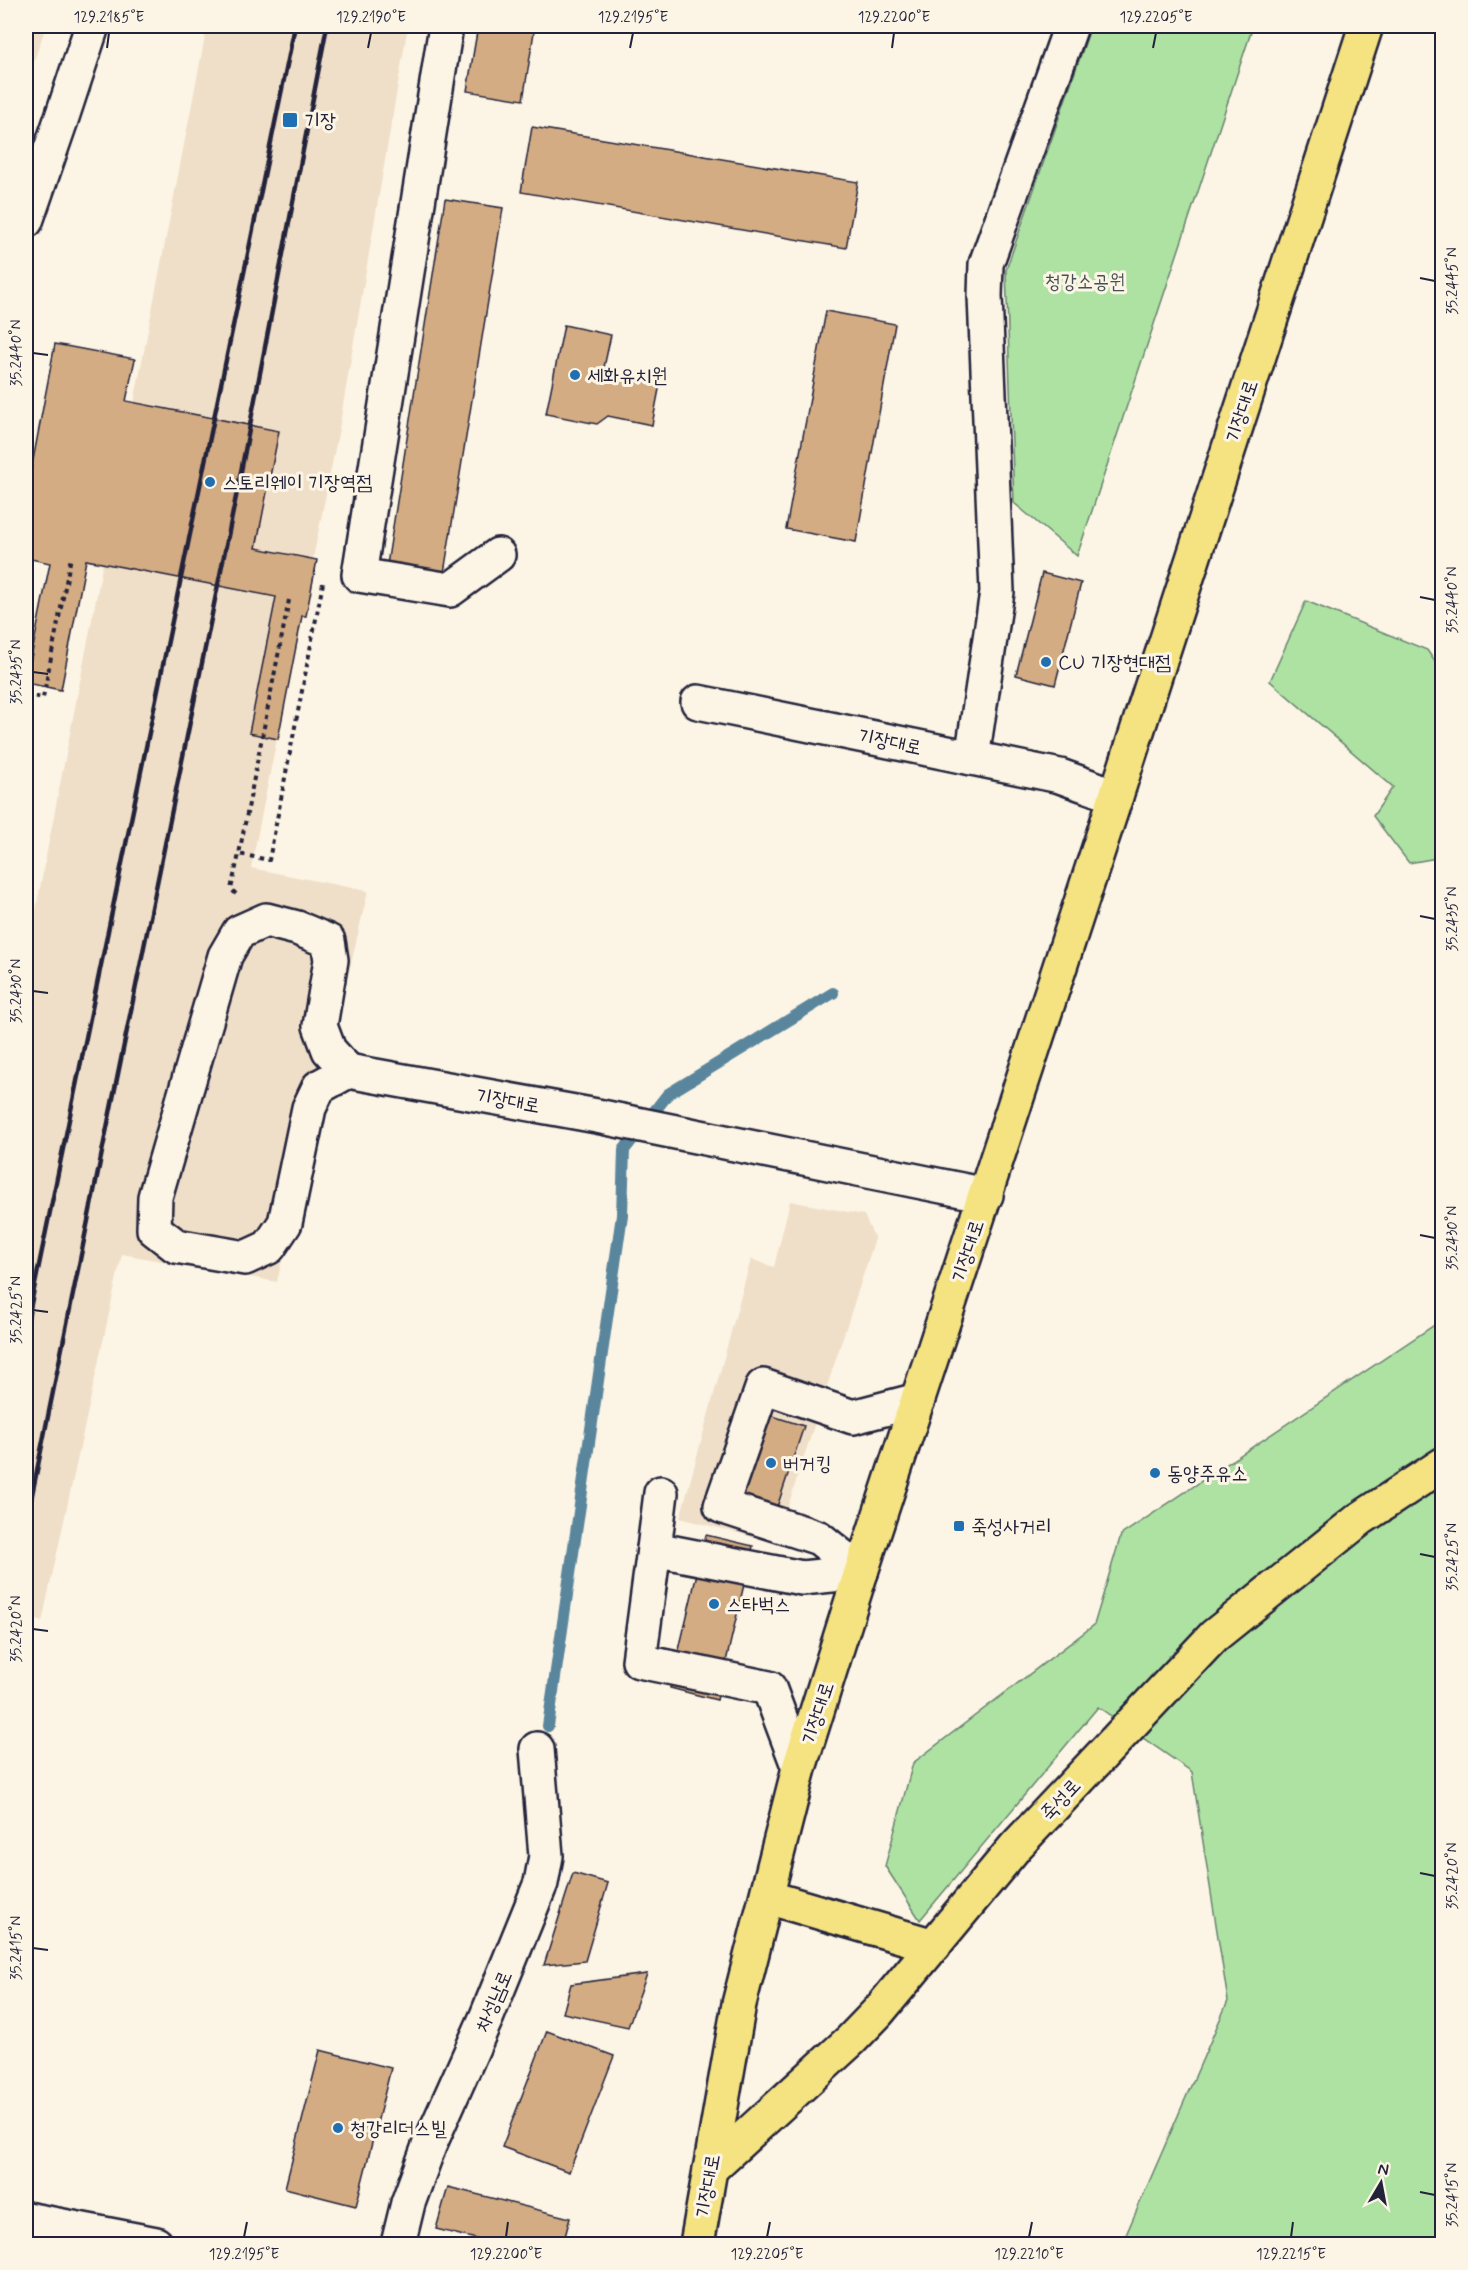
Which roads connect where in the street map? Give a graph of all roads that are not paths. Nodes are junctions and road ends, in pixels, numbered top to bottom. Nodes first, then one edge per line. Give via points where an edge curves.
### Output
1 (92, 26) edge
2 (446, 26) edge
3 (1071, 26) edge
4 (1366, 26) edge
5 (26, 221) edge
6 (498, 555) dead end
7 (698, 702) dead end
8 (972, 758) junction
9 (1116, 796) junction
10 (348, 1071) junction
11 (986, 1195) junction
12 (918, 1400) junction
13 (1443, 1465) edge
14 (661, 1493) dead end
15 (654, 1549) junction
16 (861, 1572) junction
17 (537, 1749) dead end
18 (799, 1768) junction
19 (767, 1897) junction
20 (934, 1946) junction
21 (710, 2169) junction
22 (36, 2221) edge
23 (156, 2244) edge
24 (398, 2244) edge
25 (697, 2244) edge

1 - 5 street
2 - 6 street via 359,575 450,590
3 - 8 street via 986,264 997,592
4 - 9 main road, 기장대로
7 - 8 street, 기장대로
8 - 9 street, 기장대로 via 1059,776
9 - 11 main road, 기장대로
10 - 10 street via 329,1050 320,1026 331,960 328,941 266,920 239,932 225,956 158,1186 154,1229 176,1246 245,1258 269,1247 285,1223 309,1108 319,1086
10 - 11 street, 기장대로 via 597,1116
11 - 12 main road, 기장대로
12 - 16 main road, 기장대로
12 - 16 street via 853,1417 762,1386 721,1506 819,1538
13 - 20 main road, 죽성로 via 1360,1520 1214,1636 1016,1846
14 - 15 street
15 - 16 street via 802,1578
15 - 18 street via 638,1673 769,1688
16 - 18 main road, 기장대로
17 - 24 street, 차성남로 via 546,1856 541,1883 429,2146
18 - 19 main road, 기장대로
19 - 20 main road
19 - 21 main road, 기장대로 via 739,2004
20 - 21 main road, 죽성로 via 851,2040
21 - 25 main road, 기장대로
22 - 23 street

